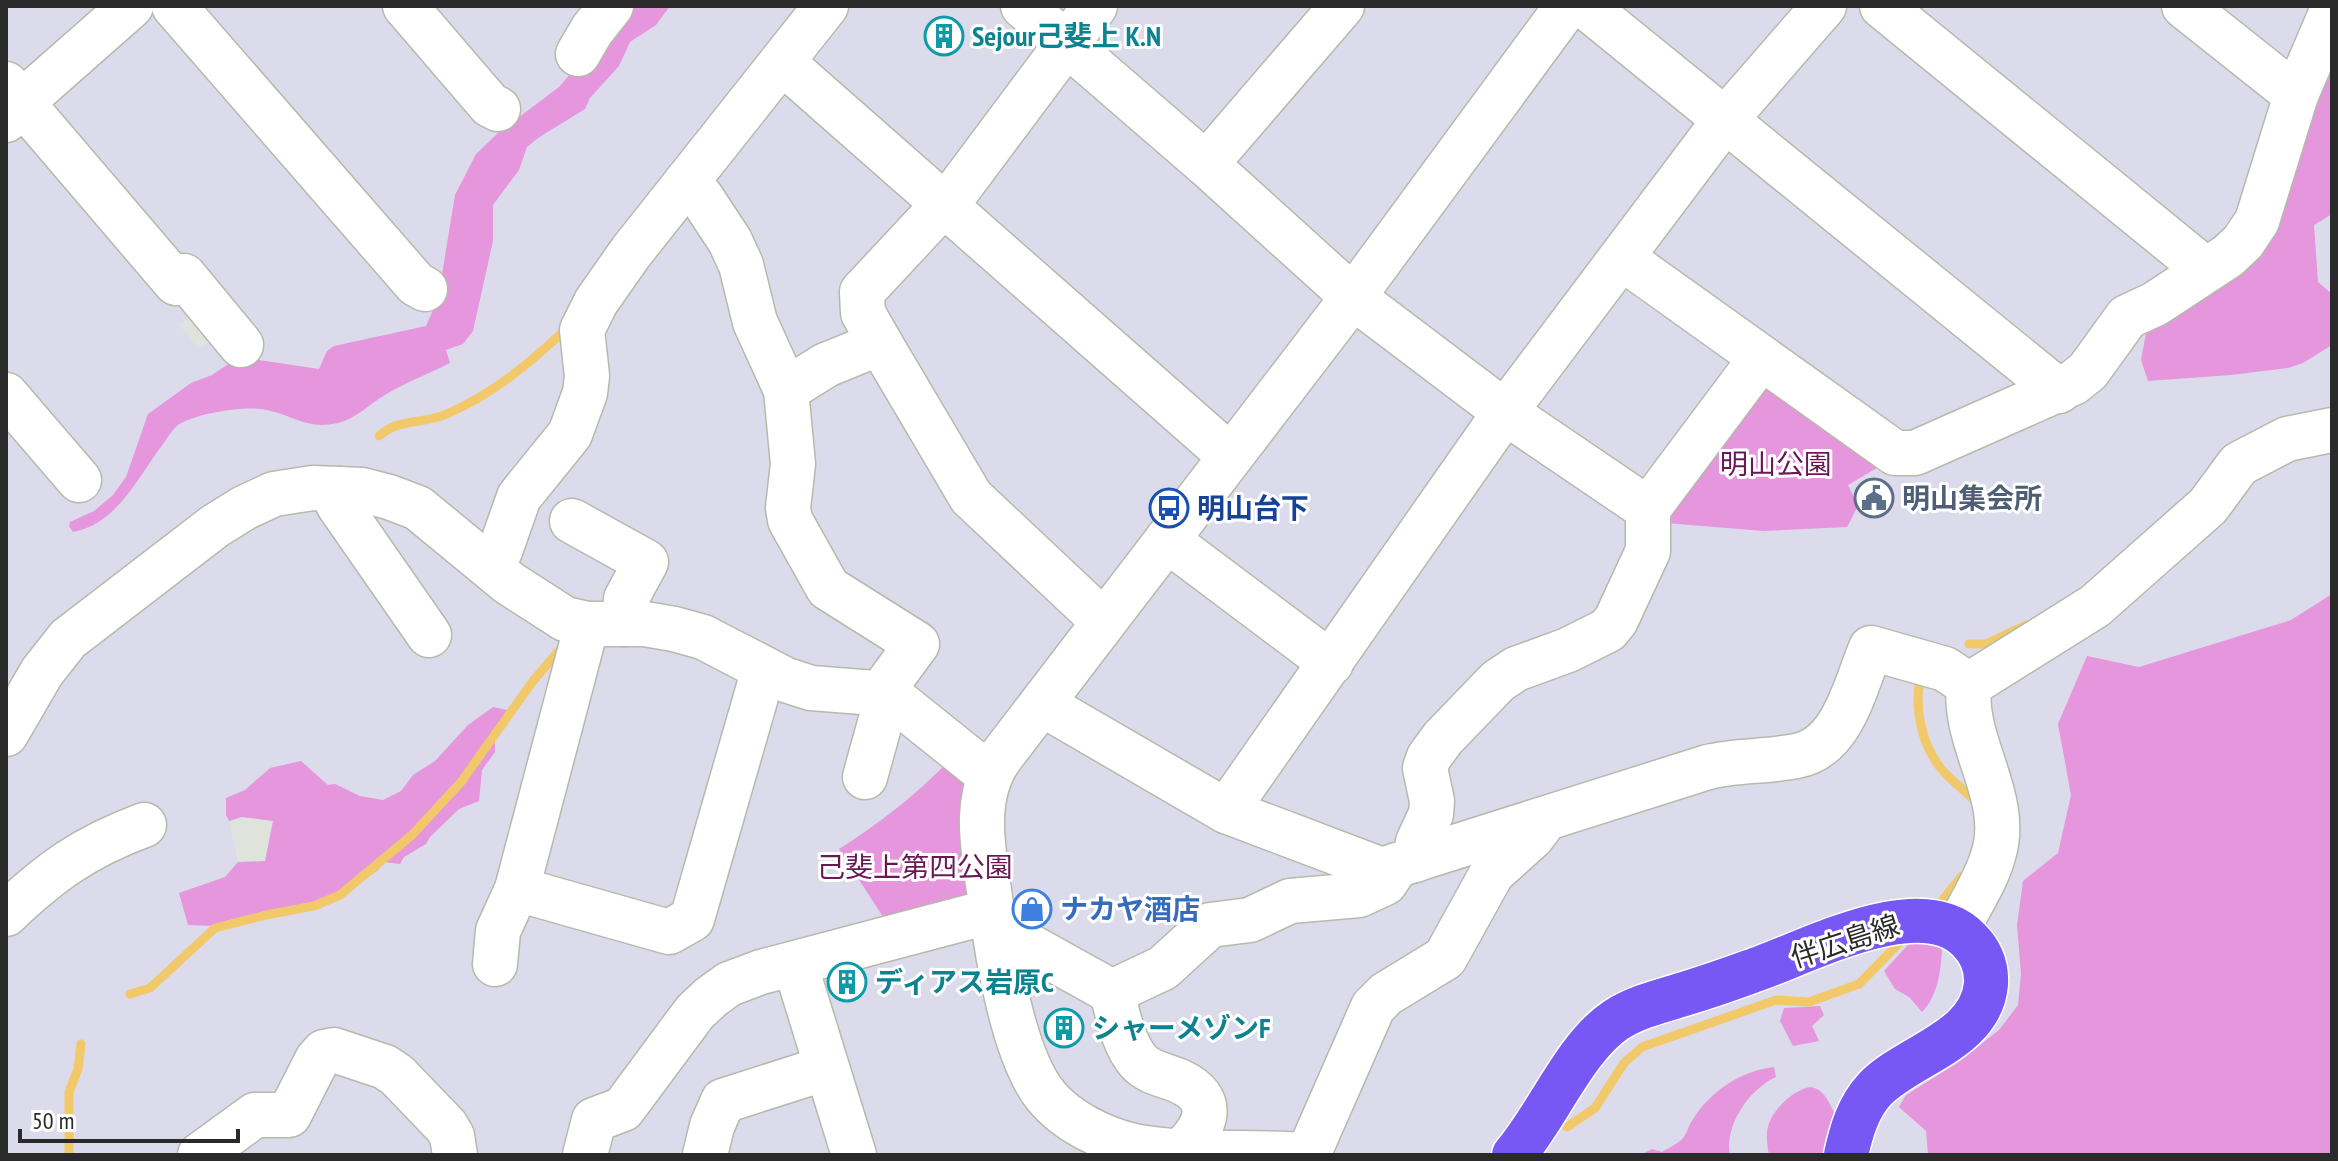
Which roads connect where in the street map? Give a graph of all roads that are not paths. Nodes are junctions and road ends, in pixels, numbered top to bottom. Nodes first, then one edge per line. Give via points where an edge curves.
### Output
1 (131, 6) edge
2 (174, 6) edge
3 (405, 6) edge
4 (611, 6) edge
5 (826, 6) edge
6 (1023, 6) edge
7 (1095, 6) edge
8 (1567, 6) edge
9 (1585, 6) edge
10 (1824, 6) edge
11 (1882, 6) edge
12 (2184, 6) edge
13 (1327, 11) edge
14 (2332, 11) edge
15 (1067, 45) junction
16 (578, 54) dead end
17 (782, 62) junction
18 (2296, 95) junction
19 (11, 102) edge
20 (498, 109) dead end
21 (1724, 121) junction
22 (1206, 164) junction
23 (686, 182) junction
24 (943, 205) junction
25 (1622, 258) junction
26 (2206, 270) junction
27 (425, 289) dead end
28 (1353, 297) junction
29 (880, 343) junction
30 (241, 345) dead end
31 (1761, 358) junction
32 (786, 390) junction
33 (2059, 391) junction
34 (6, 395) edge
35 (1505, 412) junction
36 (2332, 430) edge
37 (1230, 456) junction
38 (79, 480) dead end
39 (339, 489) junction
40 (1648, 509) junction
41 (572, 521) dead end
42 (1167, 540) junction
43 (489, 564) junction
44 (1104, 622) junction
45 (606, 624) junction
46 (415, 631) dead end
47 (1331, 663) junction
48 (764, 669) junction
49 (1969, 685) junction
50 (888, 694) junction
51 (1042, 704) junction
52 (6, 734) edge
53 (989, 775) junction
54 (865, 777) dead end
55 (1226, 811) junction
56 (1545, 820) junction
57 (144, 825) dead end
58 (1406, 862) junction
59 (517, 889) junction
60 (6, 914) edge
61 (994, 924) junction
62 (1957, 930) junction
63 (495, 964) dead end
64 (795, 964) junction
65 (1112, 992) junction
66 (826, 1068) junction
67 (1107, 1147) edge
68 (1182, 1150) junction
69 (210, 1152) edge
70 (455, 1155) edge
71 (585, 1155) edge
72 (705, 1155) edge
73 (854, 1155) edge
74 (1306, 1155) edge
75 (1514, 1155) edge
76 (1846, 1155) edge

1 - 19 street
2 - 27 street
3 - 20 street
4 - 16 street
5 - 17 street
6 - 15 street
7 - 15 street
8 - 28 street
9 - 21 street
10 - 21 street
11 - 26 street
12 - 18 street
13 - 22 street
14 - 18 street
15 - 22 street
15 - 24 street
17 - 23 street
17 - 24 street
18 - 26 street via 2257,221 2243,242
19 - 30 street via 176,283 184,276
21 - 25 street
21 - 33 street
22 - 28 street
23 - 32 street via 730,241 755,322
23 - 43 street via 596,302 582,330 587,376 570,434 519,497 500,551
24 - 29 street via 862,292 863,313
24 - 37 street
25 - 31 street
25 - 35 street
26 - 33 street via 2127,317 2088,371
28 - 35 street
28 - 37 street
29 - 32 street via 826,365
29 - 44 street via 971,497
31 - 33 street via 1895,453 1915,453
31 - 40 street
32 - 50 street via 793,464 790,520 828,588 917,644 889,682
34 - 38 street
35 - 40 street
35 - 47 street
36 - 49 street via 2287,439 2239,464 2208,506 2095,606
37 - 42 street
39 - 43 street via 362,490 418,508
39 - 46 street via 338,504
39 - 52 street via 274,494 215,526 68,639
40 - 58 street via 1648,551 1608,630 1498,681 1429,757 1425,768 1431,814
41 - 45 street via 646,562
42 - 44 street
42 - 47 street
43 - 45 street via 565,619
44 - 51 street
45 - 48 street via 645,624 703,637
45 - 59 street
47 - 55 street
48 - 50 street via 811,688
48 - 59 street via 692,919 669,932
49 - 56 street via 1945,669 1871,648 1838,725 1812,752 1708,767
49 - 62 street via 1967,704 1992,792 1997,836 1993,857
50 - 53 street
50 - 54 street
51 - 53 street
51 - 55 street
53 - 61 street via 981,821
55 - 58 street via 1382,870
56 - 58 street
56 - 74 street via 1492,873 1445,958 1373,1007
57 - 60 street via 65,862
58 - 65 street via 1368,892 1290,901 1250,920 1210,925 1163,968
59 - 63 street via 498,931
61 - 64 street
61 - 65 street
61 - 67 street via 1007,996 1039,1087
62 - 75 main road, 伴広島線 via 1925,921 1852,933 1615,1020 1589,1046
62 - 76 main road via 1982,959 1986,983 1979,1007 1960,1031 1875,1090 1859,1114
64 - 66 street
64 - 71 street via 729,984 711,997 623,1109 594,1120
65 - 68 street via 1138,1060 1182,1082 1201,1100 1203,1126
66 - 72 street via 723,1101
66 - 73 street
67 - 68 street
68 - 74 street
69 - 70 street via 255,1115 289,1115 317,1060 334,1050 397,1075 446,1126

